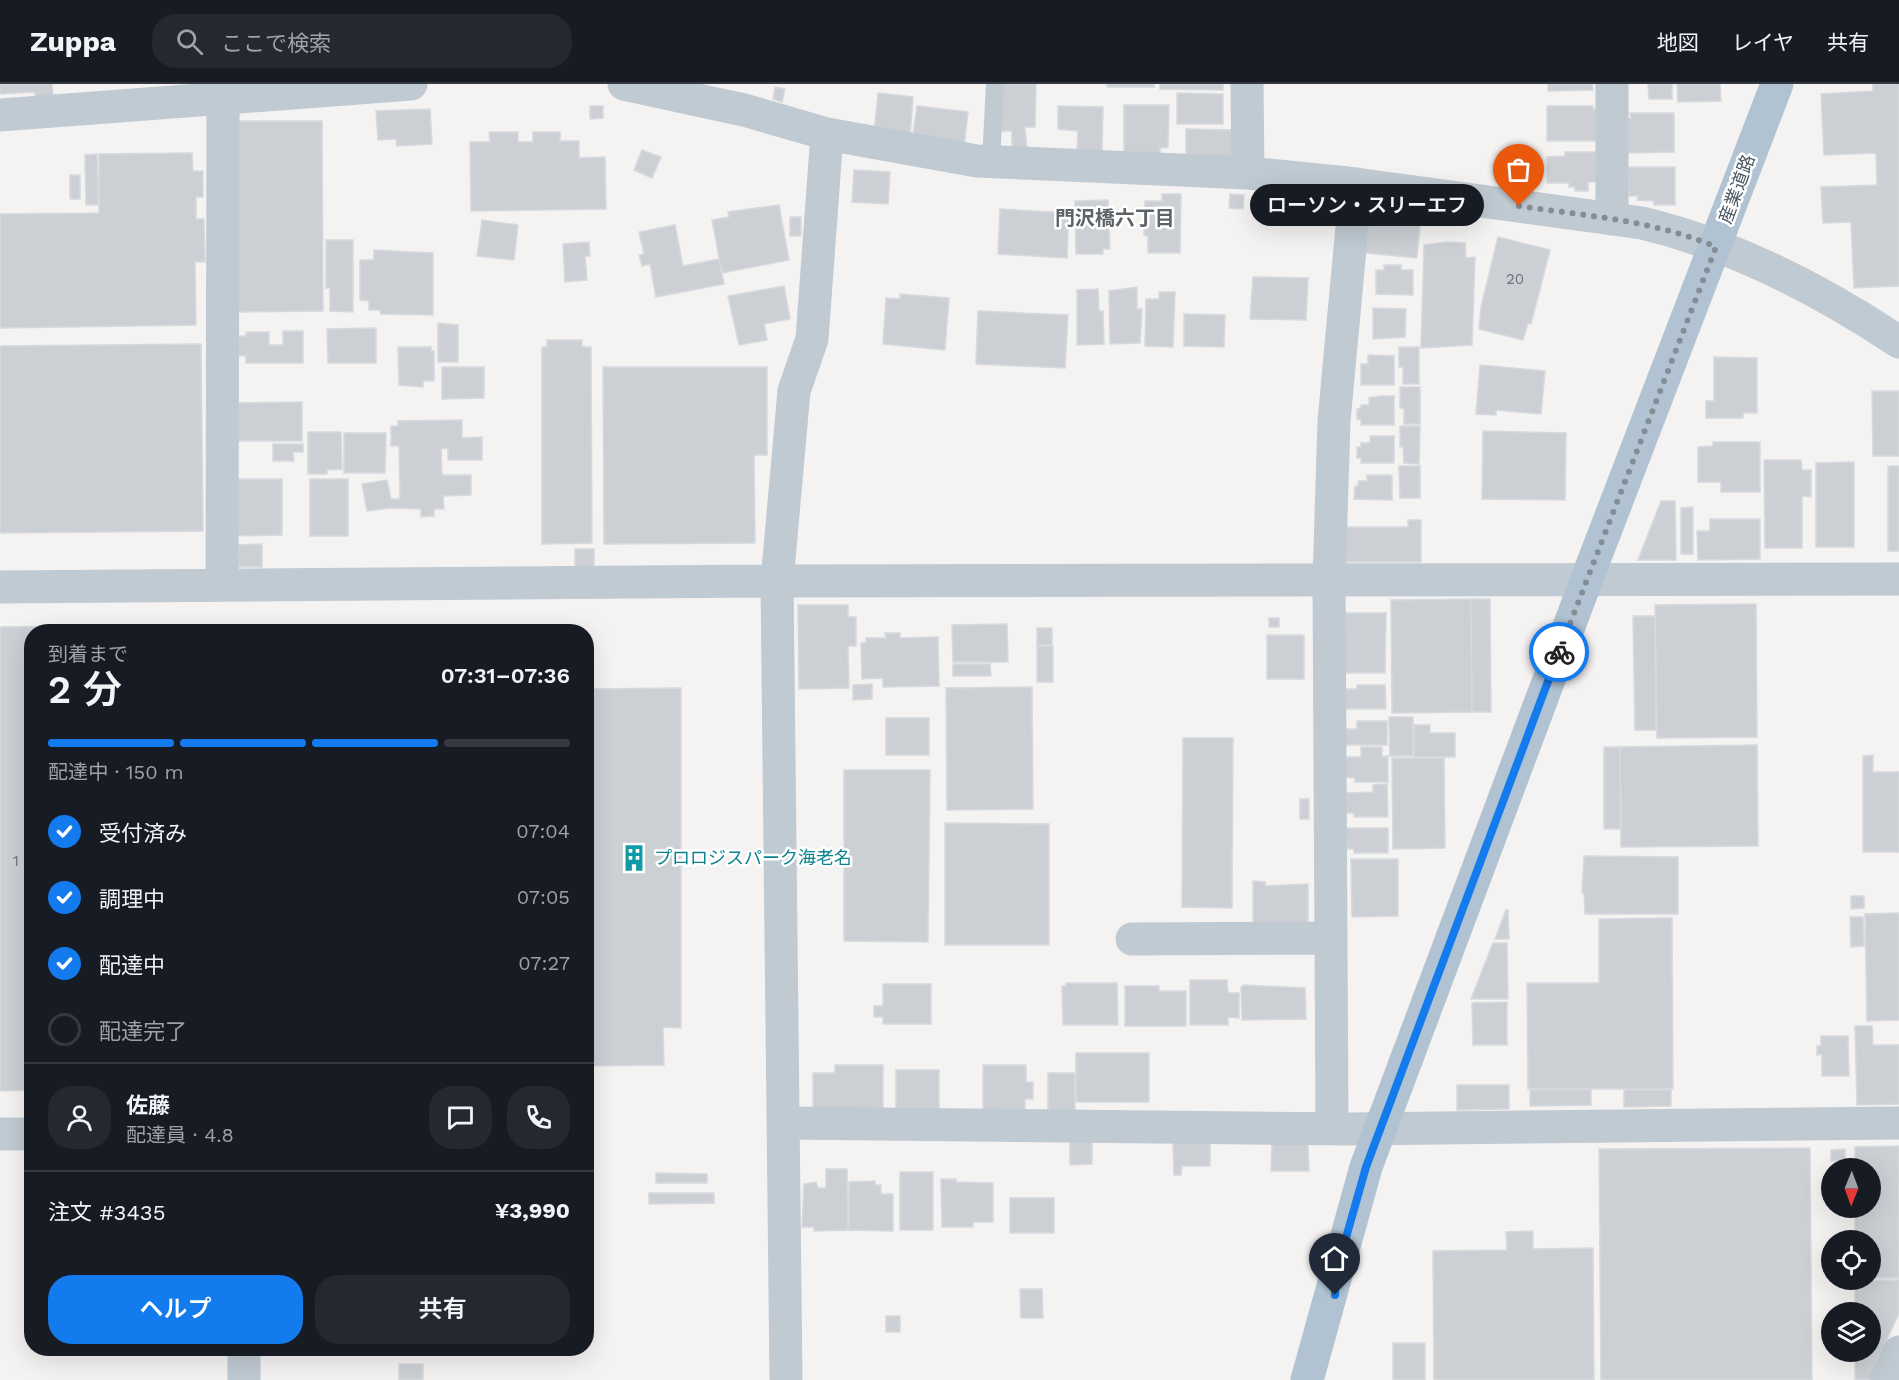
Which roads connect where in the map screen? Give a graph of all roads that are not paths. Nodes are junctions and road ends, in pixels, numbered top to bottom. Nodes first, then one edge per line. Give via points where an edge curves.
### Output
1 (411, 84) edge
2 (624, 84) edge
3 (995, 84) edge
4 (1247, 84) edge
5 (1612, 84) edge
6 (1777, 84) edge
7 (744, 97) edge
8 (223, 98) junction
9 (0, 115) edge
10 (827, 134) junction
11 (991, 162) junction
12 (1248, 173) junction
13 (1356, 184) junction
14 (1612, 219) junction
15 (1716, 247) junction
16 (1899, 342) edge
17 (1899, 579) edge
18 (1329, 580) junction
19 (1586, 580) junction
20 (777, 581) junction
21 (222, 585) junction
22 (0, 587) edge
23 (1132, 939) dead end
24 (1331, 939) junction
25 (783, 1123) junction
26 (1899, 1123) edge
27 (1332, 1128) junction
28 (1381, 1129) junction
29 (0, 1134) edge
30 (24, 1134) edge
31 (1336, 1273) junction
32 (1899, 1352) edge
33 (244, 1356) edge
34 (244, 1380) edge
35 (786, 1380) edge
36 (1307, 1380) edge
37 (1328, 1380) edge
38 (1886, 1380) edge

1 - 8 street
2 - 7 street
3 - 11 lane
4 - 12 street
5 - 14 street
6 - 15 main road, 産業道路
7 - 10 street
8 - 9 street
8 - 21 street
10 - 11 street
10 - 20 street via 812,339 794,391
11 - 12 street
12 - 13 street
13 - 14 street
13 - 18 street via 1334,421
14 - 15 street via 1681,232
15 - 16 street via 1824,294
15 - 19 main road, 産業道路
17 - 19 street
18 - 19 street
18 - 20 street
18 - 24 street
19 - 28 main road, 産業道路
20 - 21 street
20 - 25 street
21 - 22 street
23 - 24 street
24 - 27 street
25 - 27 street
25 - 35 street
26 - 28 street
27 - 28 street
28 - 31 main road, 産業道路
29 - 30 street
31 - 36 main road, 産業道路
31 - 37 main road, 産業道路
32 - 38 street
33 - 34 street

